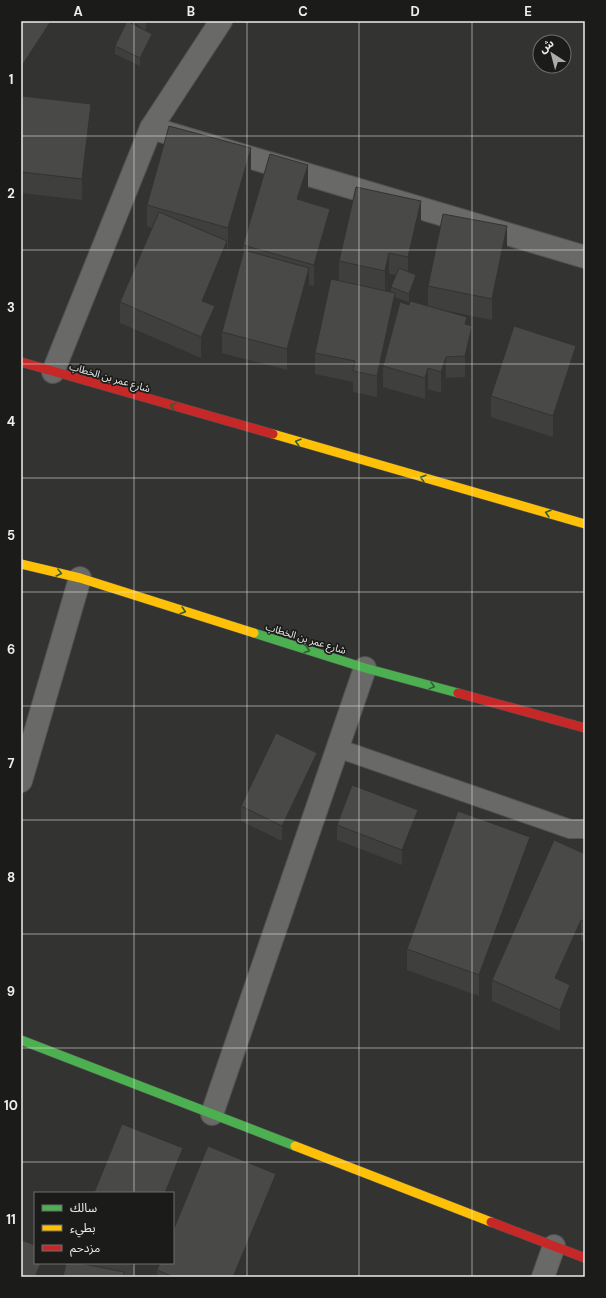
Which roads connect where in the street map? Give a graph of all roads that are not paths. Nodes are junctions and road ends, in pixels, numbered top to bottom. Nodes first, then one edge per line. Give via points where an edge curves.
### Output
1 (221, 21) edge
2 (151, 128) junction
3 (585, 258) edge
4 (21, 362) edge
5 (53, 372) junction
6 (585, 524) edge
7 (21, 564) edge
8 (80, 578) junction
9 (365, 668) junction
10 (585, 728) edge
11 (338, 748) junction
12 (21, 781) edge
13 (585, 829) edge
14 (21, 1040) edge
15 (212, 1114) junction
16 (554, 1246) junction
17 (585, 1258) edge
18 (543, 1277) edge

1 - 2 street
2 - 3 street
2 - 5 street
4 - 5 main road, شارع عمر بن الخطاب
6 -> 5 main road, شارع عمر بن الخطاب
7 -> 8 main road, شارع عمر بن الخطاب
8 -> 9 main road, شارع عمر بن الخطاب
8 - 12 street
9 -> 10 main road, شارع عمر بن الخطاب
9 - 11 street
11 - 13 lane via 570,829
11 - 15 street
14 - 15 main road
15 - 16 main road
16 - 17 main road
16 - 18 street

